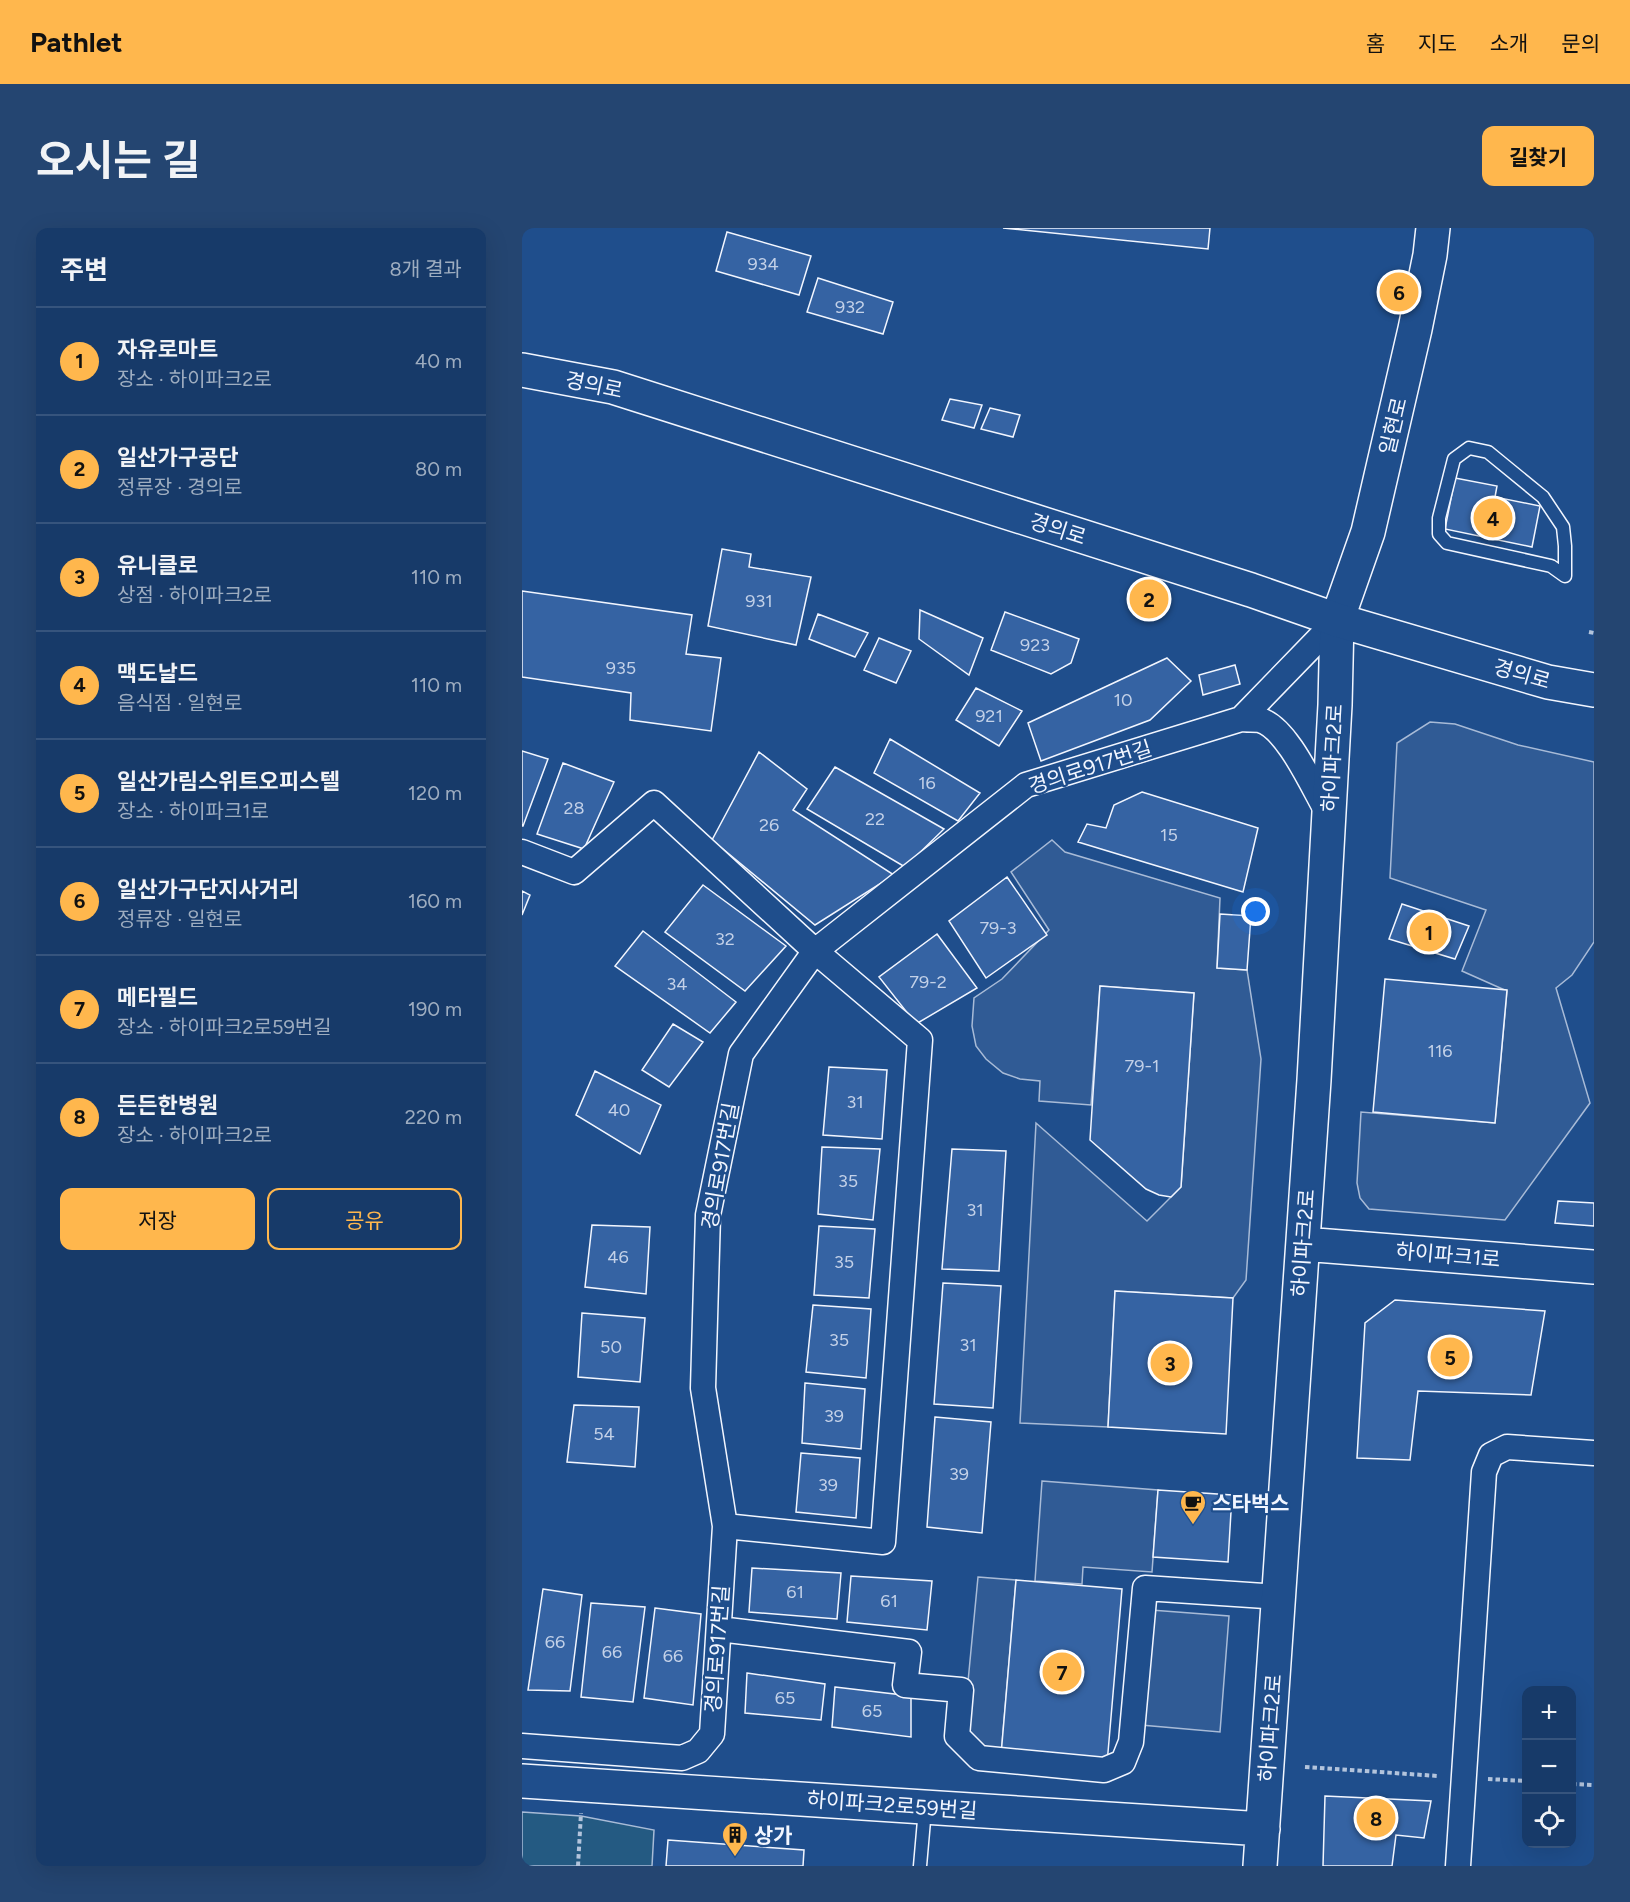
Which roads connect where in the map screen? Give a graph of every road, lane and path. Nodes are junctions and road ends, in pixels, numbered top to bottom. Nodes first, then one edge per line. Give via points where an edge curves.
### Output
1 (1432, 228) edge
2 (522, 370) edge
3 (1564, 576) joint
4 (1337, 620) junction
5 (1594, 690) edge
6 (1241, 719) junction
7 (1329, 814) junction
8 (522, 852) edge
9 (815, 951) junction
10 (1303, 1244) junction
11 (1594, 1267) edge
12 (1594, 1453) edge
13 (725, 1526) junction
14 (1280, 1597) junction
15 (719, 1629) junction
16 (522, 1746) edge
17 (1305, 1767) dead end
18 (1448, 1776) dead end
19 (1478, 1778) dead end
20 (522, 1781) edge
21 (1522, 1781) edge
22 (1576, 1784) edge
23 (1594, 1785) edge
24 (925, 1807) junction
25 (582, 1810) dead end
26 (1263, 1829) junction
27 (578, 1866) edge
28 (920, 1866) edge
29 (1260, 1866) edge
30 (1458, 1866) edge

1 - 4 street, 일현로 via 1415,329 1368,532
2 - 4 street, 경의로 via 613,387
3 - 3 lane via 1563,527 1543,497 1488,452 1469,448 1454,459 1438,518 1439,534 1447,543 1551,566
4 - 5 street, 경의로 via 1548,682
4 - 6 street
4 - 7 street, 하이파크2로
6 - 7 street via 1261,720 1291,746
6 - 9 street, 경의로917번길 via 1026,785
7 - 10 street, 하이파크2로
8 - 9 street via 574,872 654,803
9 - 13 street, 경의로917번길 via 741,1054 708,1215 703,1388
9 - 13 street via 920,1040 883,1542
10 - 11 street, 하이파크1로
10 - 14 street, 하이파크2로
12 - 30 street via 1507,1447 1491,1455 1484,1472
13 - 15 street, 경의로917번길
14 - 15 street via 1144,1588 1131,1742 1123,1762 1104,1770 979,1758 957,1736 961,1690 905,1685 909,1652
14 - 26 street, 하이파크2로
15 - 16 street, 경의로917번길 via 712,1734 698,1751 682,1758
17 - 18 path
19 - 21 path
20 - 24 street, 하이파크2로59번길
22 - 23 path
24 - 26 street, 하이파크2로59번길
24 - 28 lane
25 - 27 path
26 - 29 street, 하이파크2로

